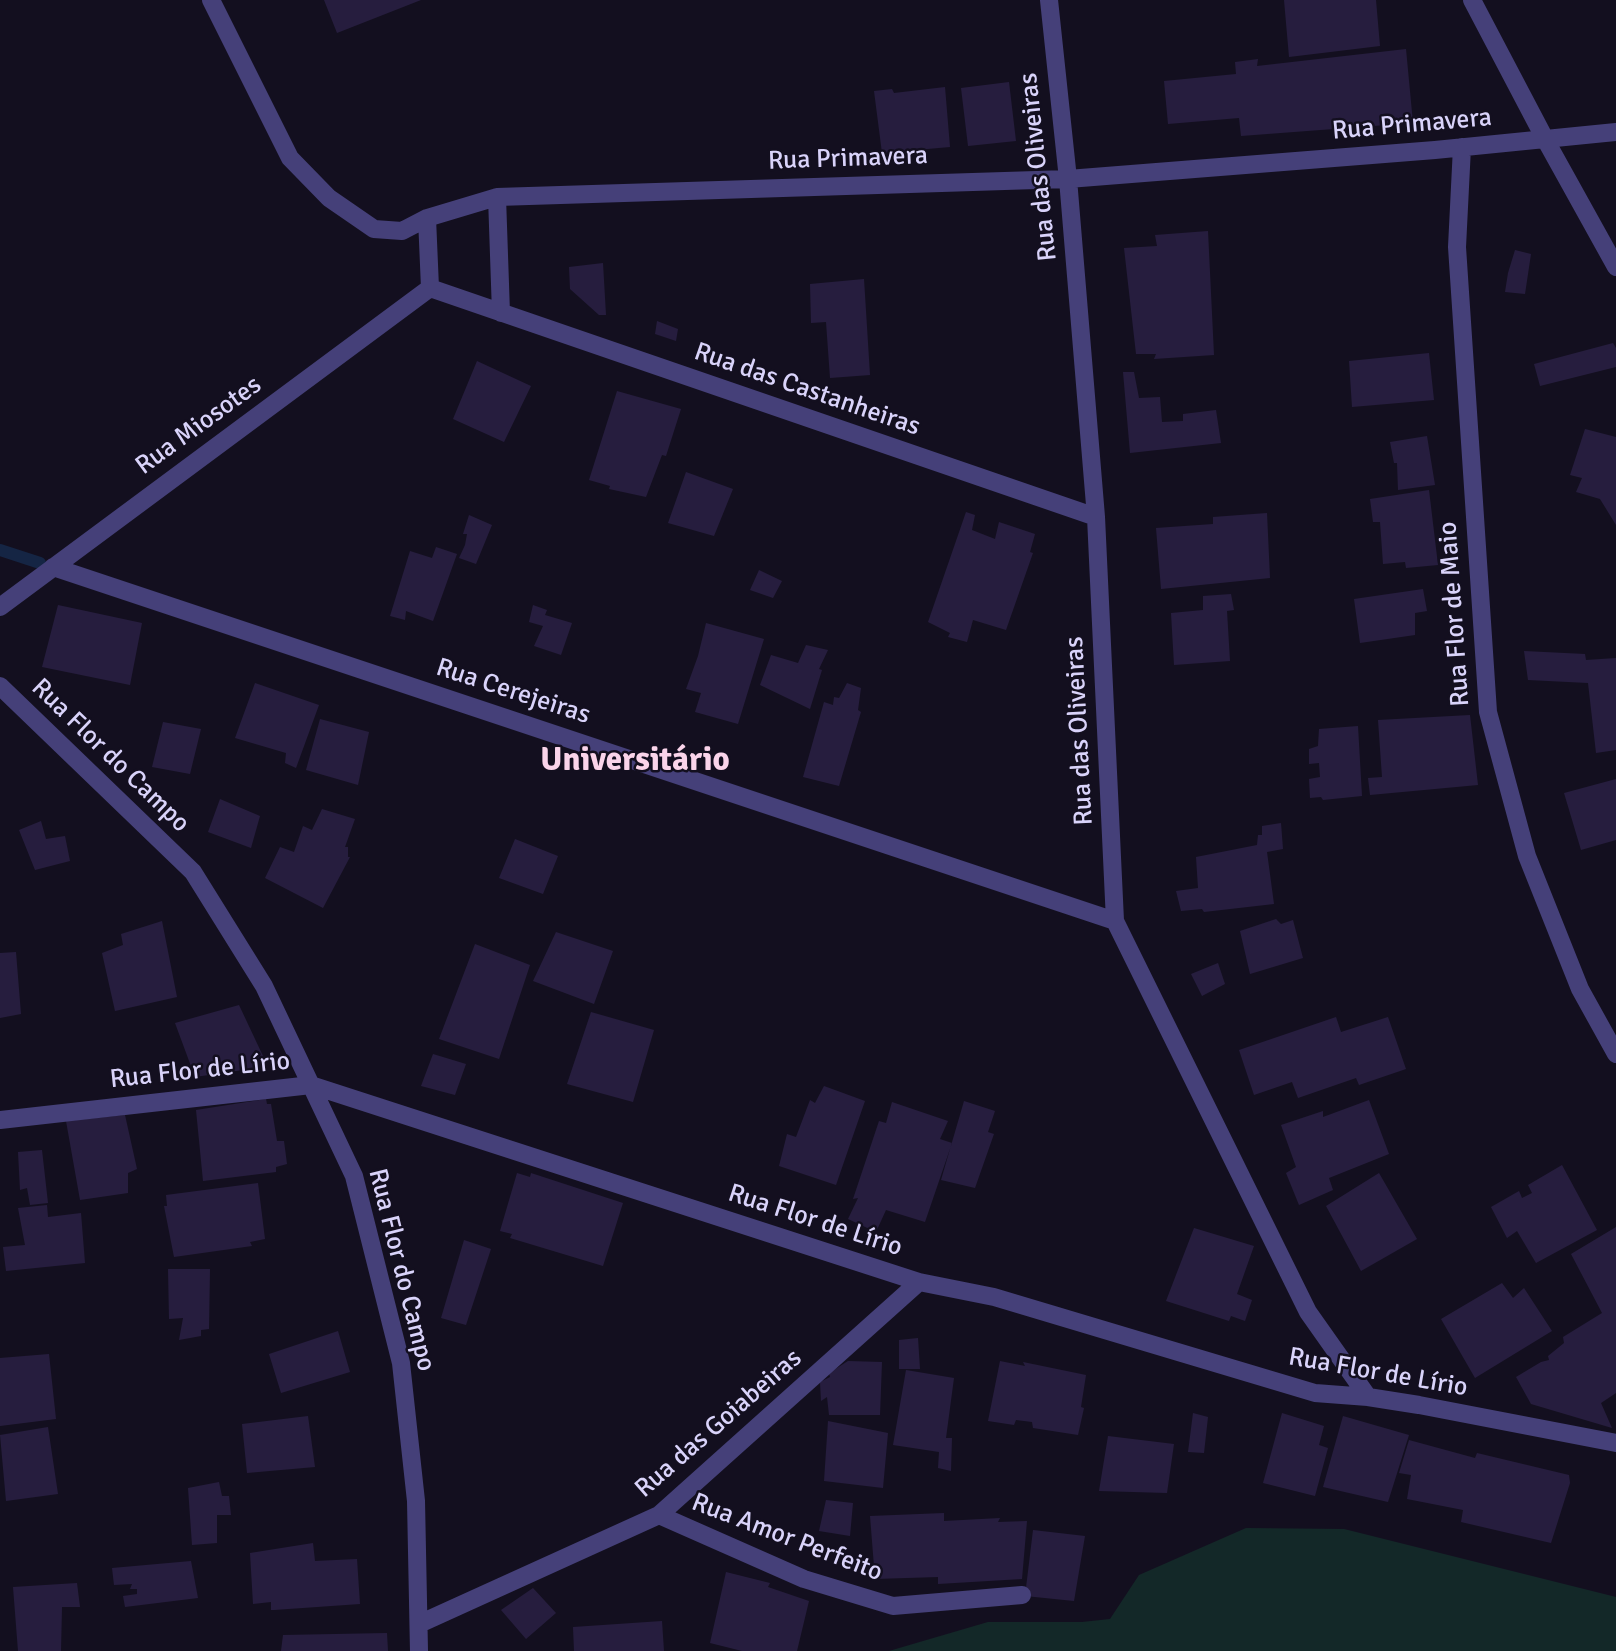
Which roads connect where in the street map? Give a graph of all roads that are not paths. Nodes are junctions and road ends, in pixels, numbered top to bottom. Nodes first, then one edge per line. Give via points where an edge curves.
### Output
1 (211, 0) edge
2 (1049, 0) edge
3 (1472, 0) edge
4 (1616, 132) edge
5 (1545, 139) junction
6 (1462, 147) junction
7 (1068, 179) junction
8 (496, 197) junction
9 (427, 218) junction
10 (1616, 267) edge
11 (430, 288) junction
12 (501, 313) junction
13 (1096, 517) junction
14 (53, 567) junction
15 (0, 607) edge
16 (0, 686) edge
17 (1115, 921) junction
18 (1616, 1054) edge
19 (311, 1085) junction
20 (0, 1119) edge
21 (919, 1282) junction
22 (1368, 1397) junction
23 (1616, 1443) edge
24 (659, 1516) junction
25 (1022, 1595) dead end
26 (419, 1624) junction
27 (419, 1651) edge

1 - 9 street, Rua Primavera via 290,158 329,198 374,229 402,231
2 - 7 street, Rua das Oliveiras
3 - 5 street
4 - 5 street, Rua Primavera
5 - 6 street, Rua Primavera
5 - 10 street
6 - 7 street, Rua Primavera
6 - 18 street, Rua Flor de Maio via 1457,247 1488,712 1527,856 1580,989
7 - 8 street, Rua Primavera
7 - 13 street, Rua das Oliveiras
8 - 9 street, Rua Primavera
8 - 12 street
9 - 11 street
11 - 12 street, Rua das Castanheiras
11 - 14 street, Rua Miosotes
12 - 13 street, Rua das Castanheiras
13 - 17 street, Rua das Oliveiras
14 - 15 street, Rua Miosotes
14 - 17 street, Rua Cerejeiras
16 - 19 street, Rua Flor do Campo via 193,872 264,986
17 - 22 street, Rua das Oliveiras via 1308,1312
19 - 20 street, Rua Flor de Lírio
19 - 21 street, Rua Flor de Lírio
19 - 26 street, Rua Flor do Campo via 354,1176 401,1363 416,1501
21 - 22 street, Rua Flor de Lírio via 994,1297 1315,1393
21 - 24 street, Rua das Goiabeiras
22 - 23 street, Rua Flor de Lírio
24 - 25 street, Rua Amor Perfeito via 804,1578 893,1606
24 - 26 street, Rua das Goiabeiras
26 - 27 street, Rua Flor do Campo

